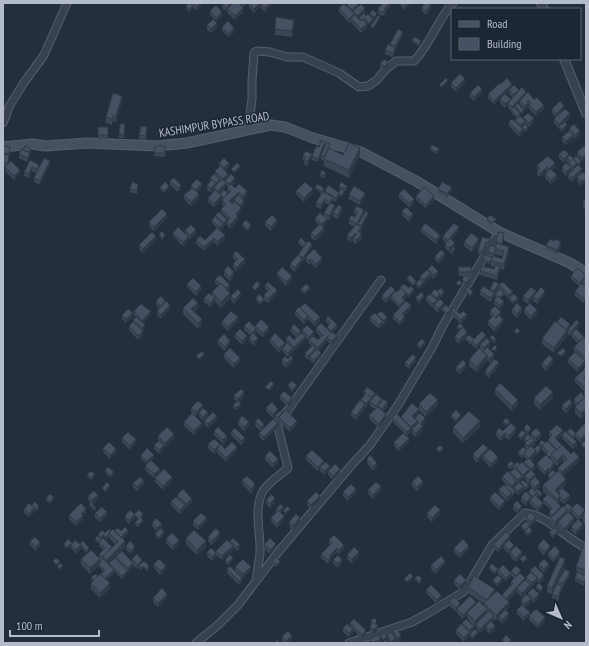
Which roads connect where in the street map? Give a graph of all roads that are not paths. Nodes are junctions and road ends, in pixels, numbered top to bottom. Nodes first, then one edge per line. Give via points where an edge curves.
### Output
1 (67, 3) edge
2 (453, 3) edge
3 (564, 60) edge
4 (586, 113) edge
5 (3, 123) edge
6 (248, 130) junction
7 (3, 147) edge
8 (499, 232) junction
9 (586, 273) edge
10 (381, 280) dead end
11 (586, 548) edge
12 (255, 582) junction
13 (196, 643) edge
14 (349, 643) edge

1 - 5 street via 44,55 10,105
2 - 6 street via 414,61 396,61 368,86 359,87 339,73 303,58 257,51 254,53
3 - 4 street
6 - 7 main road, KASHIMPUR BYPASS ROAD via 187,143 157,146 87,143
6 - 8 main road, KASHIMPUR BYPASS ROAD via 271,125 285,127 361,152 416,181
8 - 9 main road, KASHIMPUR BYPASS ROAD via 570,263
8 - 12 street via 442,327 434,346 374,440
10 - 12 street via 277,423 288,468 272,481 260,498 260,553
11 - 14 street via 555,527 525,514 492,545 462,592 412,622
12 - 13 street via 238,605

